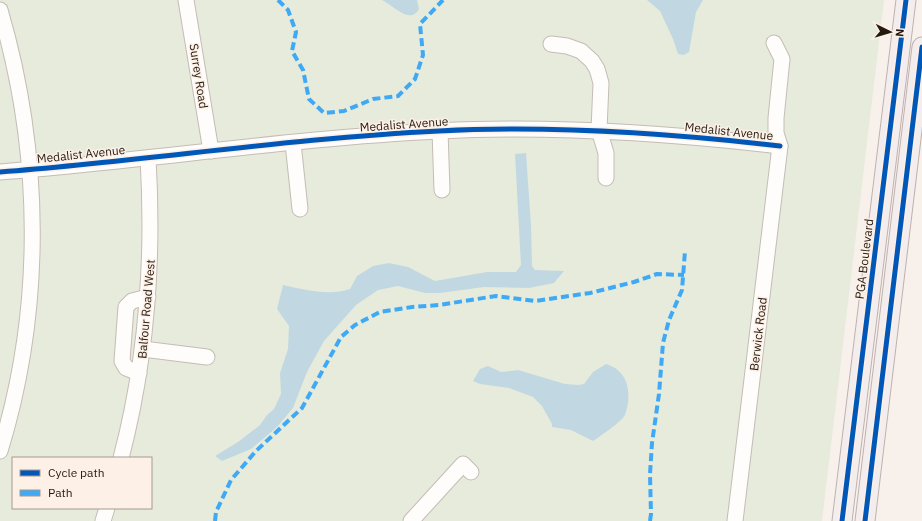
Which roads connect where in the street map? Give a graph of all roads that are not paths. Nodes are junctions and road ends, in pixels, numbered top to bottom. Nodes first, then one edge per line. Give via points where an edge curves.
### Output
1 (186, 0) edge
2 (906, 0) edge
3 (0, 10) edge
4 (774, 43) dead end
5 (552, 44) dead end
6 (922, 47) edge
7 (599, 130) junction
8 (440, 131) junction
9 (294, 143) junction
10 (780, 146) junction
11 (210, 151) junction
12 (148, 158) junction
13 (30, 170) junction
14 (0, 172) edge
15 (606, 178) dead end
16 (442, 190) dead end
17 (300, 209) dead end
18 (148, 297) junction
19 (143, 349) junction
20 (206, 357) dead end
21 (139, 373) junction
22 (0, 451) edge
23 (121, 457) edge
24 (472, 472) dead end
25 (107, 509) edge
26 (102, 521) edge
27 (411, 521) edge
28 (735, 521) edge
29 (842, 521) edge
30 (864, 521) edge

1 - 11 street, Surrey Road
2 - 29 main road, PGA Boulevard
3 - 13 street via 16,75
4 - 10 street, Berwick Road via 782,59 776,118
5 - 7 street via 567,46 581,52 597,69 601,83
6 - 30 main road
7 - 8 street, Medalist Avenue
7 - 10 street, Medalist Avenue
7 - 15 street via 606,153
8 - 9 street, Medalist Avenue
8 - 16 street
9 - 11 street, Medalist Avenue
9 - 17 street
10 - 28 street, Berwick Road
11 - 12 street, Medalist Avenue
12 - 13 street, Medalist Avenue
12 - 18 street, Balfour Road West via 151,232
13 - 14 street, Medalist Avenue
13 - 22 street via 32,234 27,321 14,396
18 - 19 street, Balfour Road West
18 - 21 street via 132,301 126,307 122,361 126,368
19 - 20 street
19 - 21 street, Balfour Road West
21 - 23 street, Balfour Road West
24 - 27 street via 463,464
25 - 26 street

